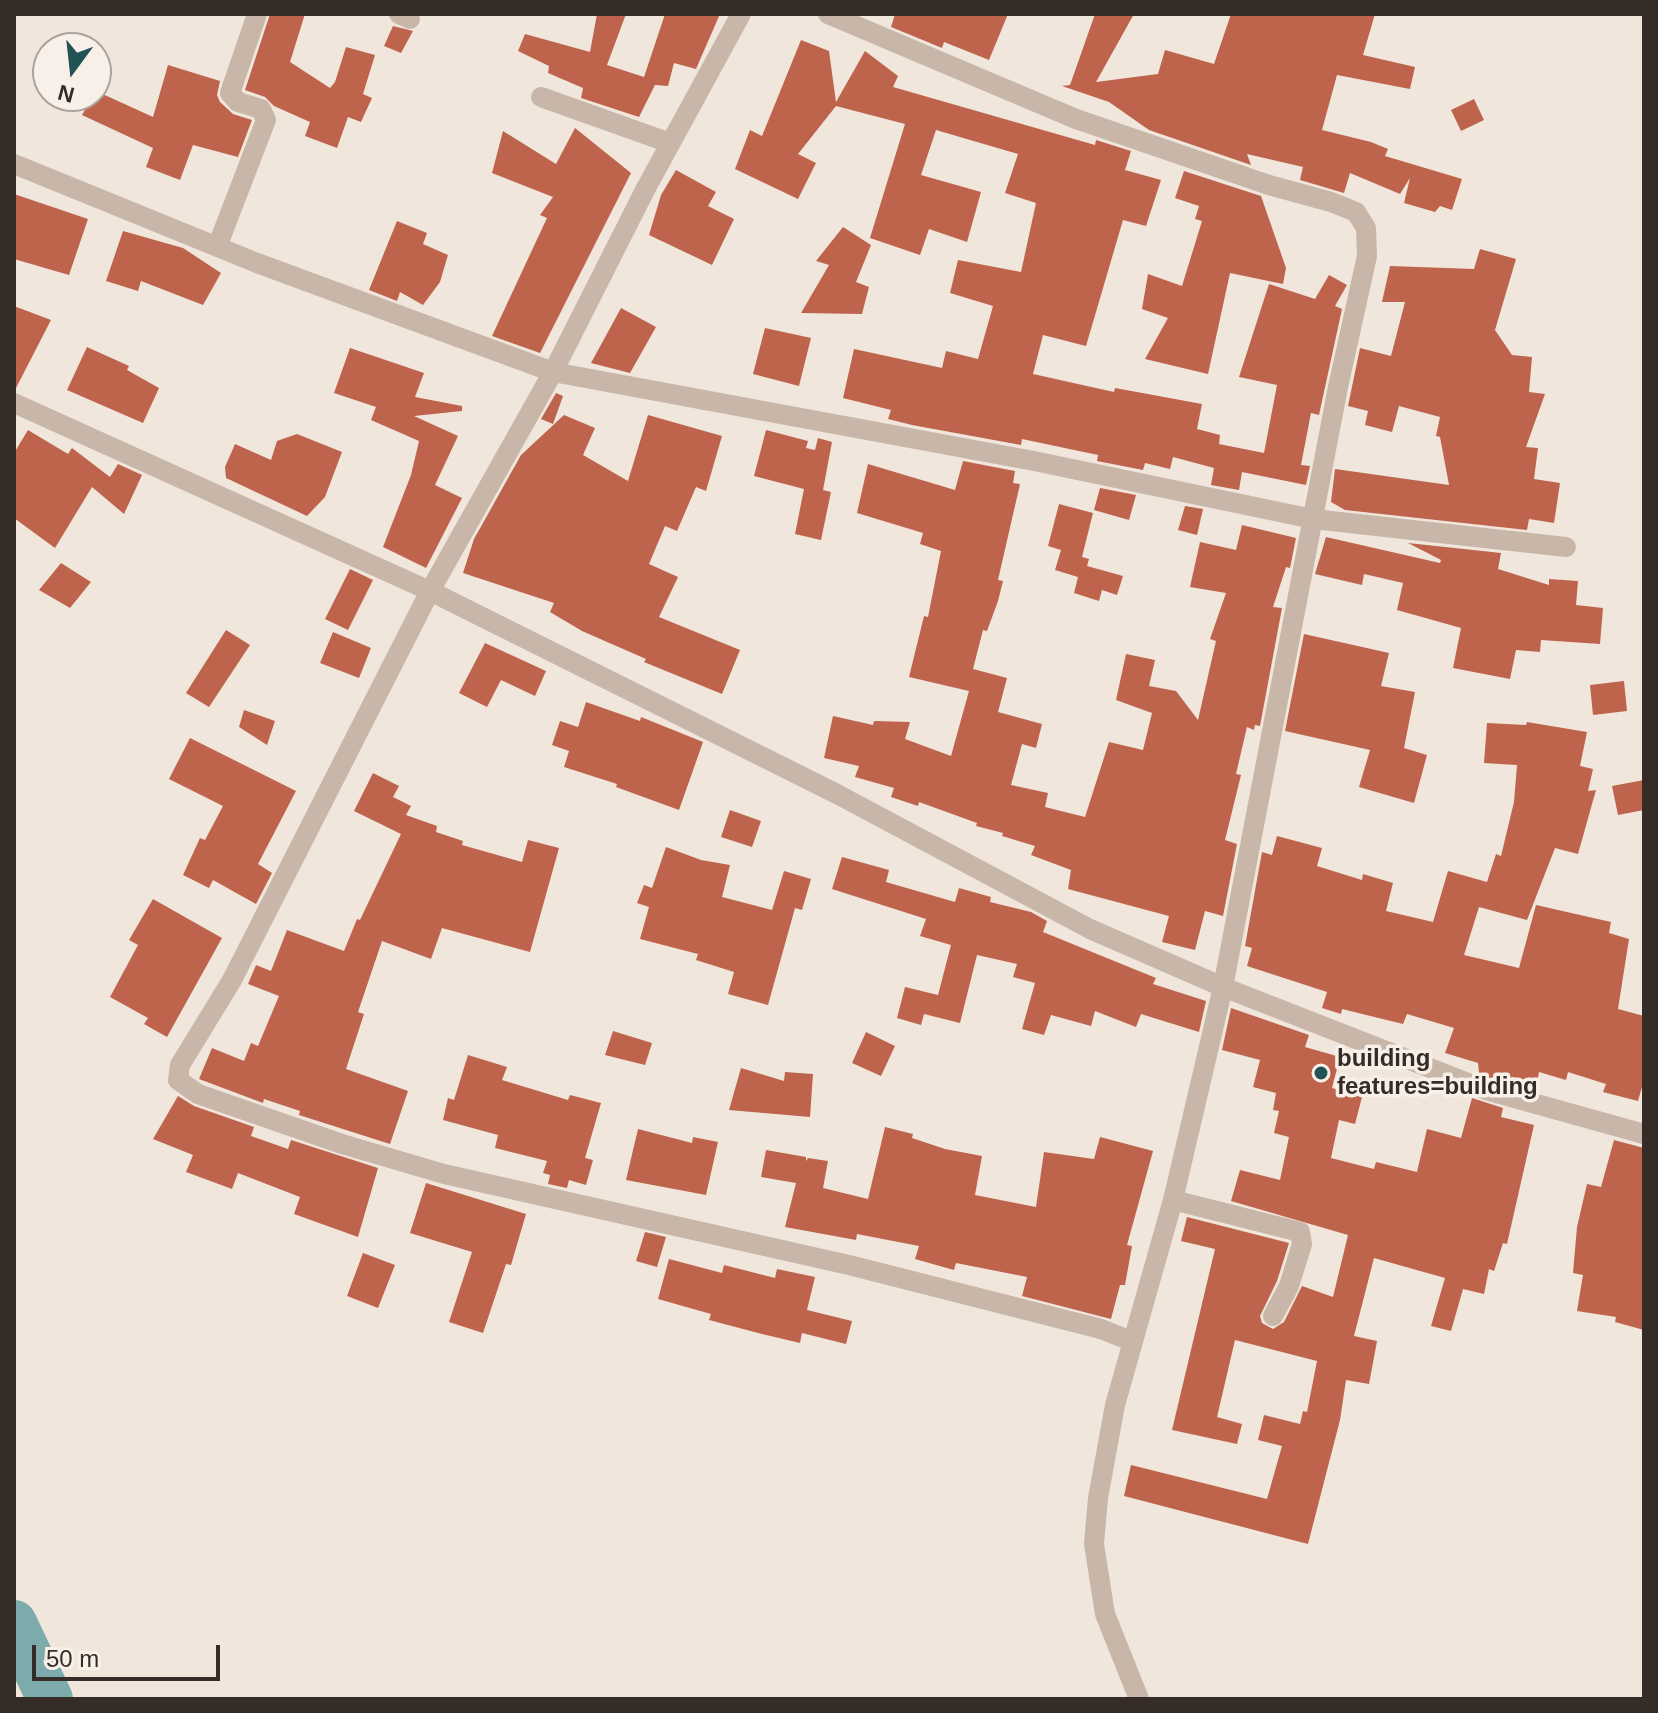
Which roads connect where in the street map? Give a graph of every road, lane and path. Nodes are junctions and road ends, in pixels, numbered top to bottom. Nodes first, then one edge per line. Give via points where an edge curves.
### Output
1 (257, 14) edge
2 (741, 14) edge
3 (828, 14) edge
4 (541, 97) dead end
5 (670, 143) junction
6 (14, 164) edge
7 (217, 247) junction
8 (553, 372) junction
9 (14, 403) edge
10 (1313, 519) junction
11 (1566, 547) dead end
12 (430, 591) junction
13 (1223, 987) junction
14 (1644, 1134) edge
15 (1173, 1200) junction
16 (1273, 1316) dead end
17 (1131, 1341) junction
18 (1139, 1699) edge

1 - 7 street via 230,93 238,102 261,109 266,120
2 - 5 street
3 - 10 street via 1076,119 1356,212 1366,228 1367,256
4 - 5 street
5 - 8 street
6 - 7 street
7 - 8 street
8 - 10 street
8 - 12 street
9 - 12 street
10 - 11 street
10 - 13 street
12 - 13 street via 837,794 1031,899
12 - 17 street via 232,980 180,1065 178,1080 198,1094 444,1174 849,1265
13 - 14 street via 1486,1090
13 - 15 street
15 - 16 street via 1300,1232 1302,1244 1289,1286
15 - 17 street
17 - 18 street via 1115,1405 1094,1544 1105,1614

